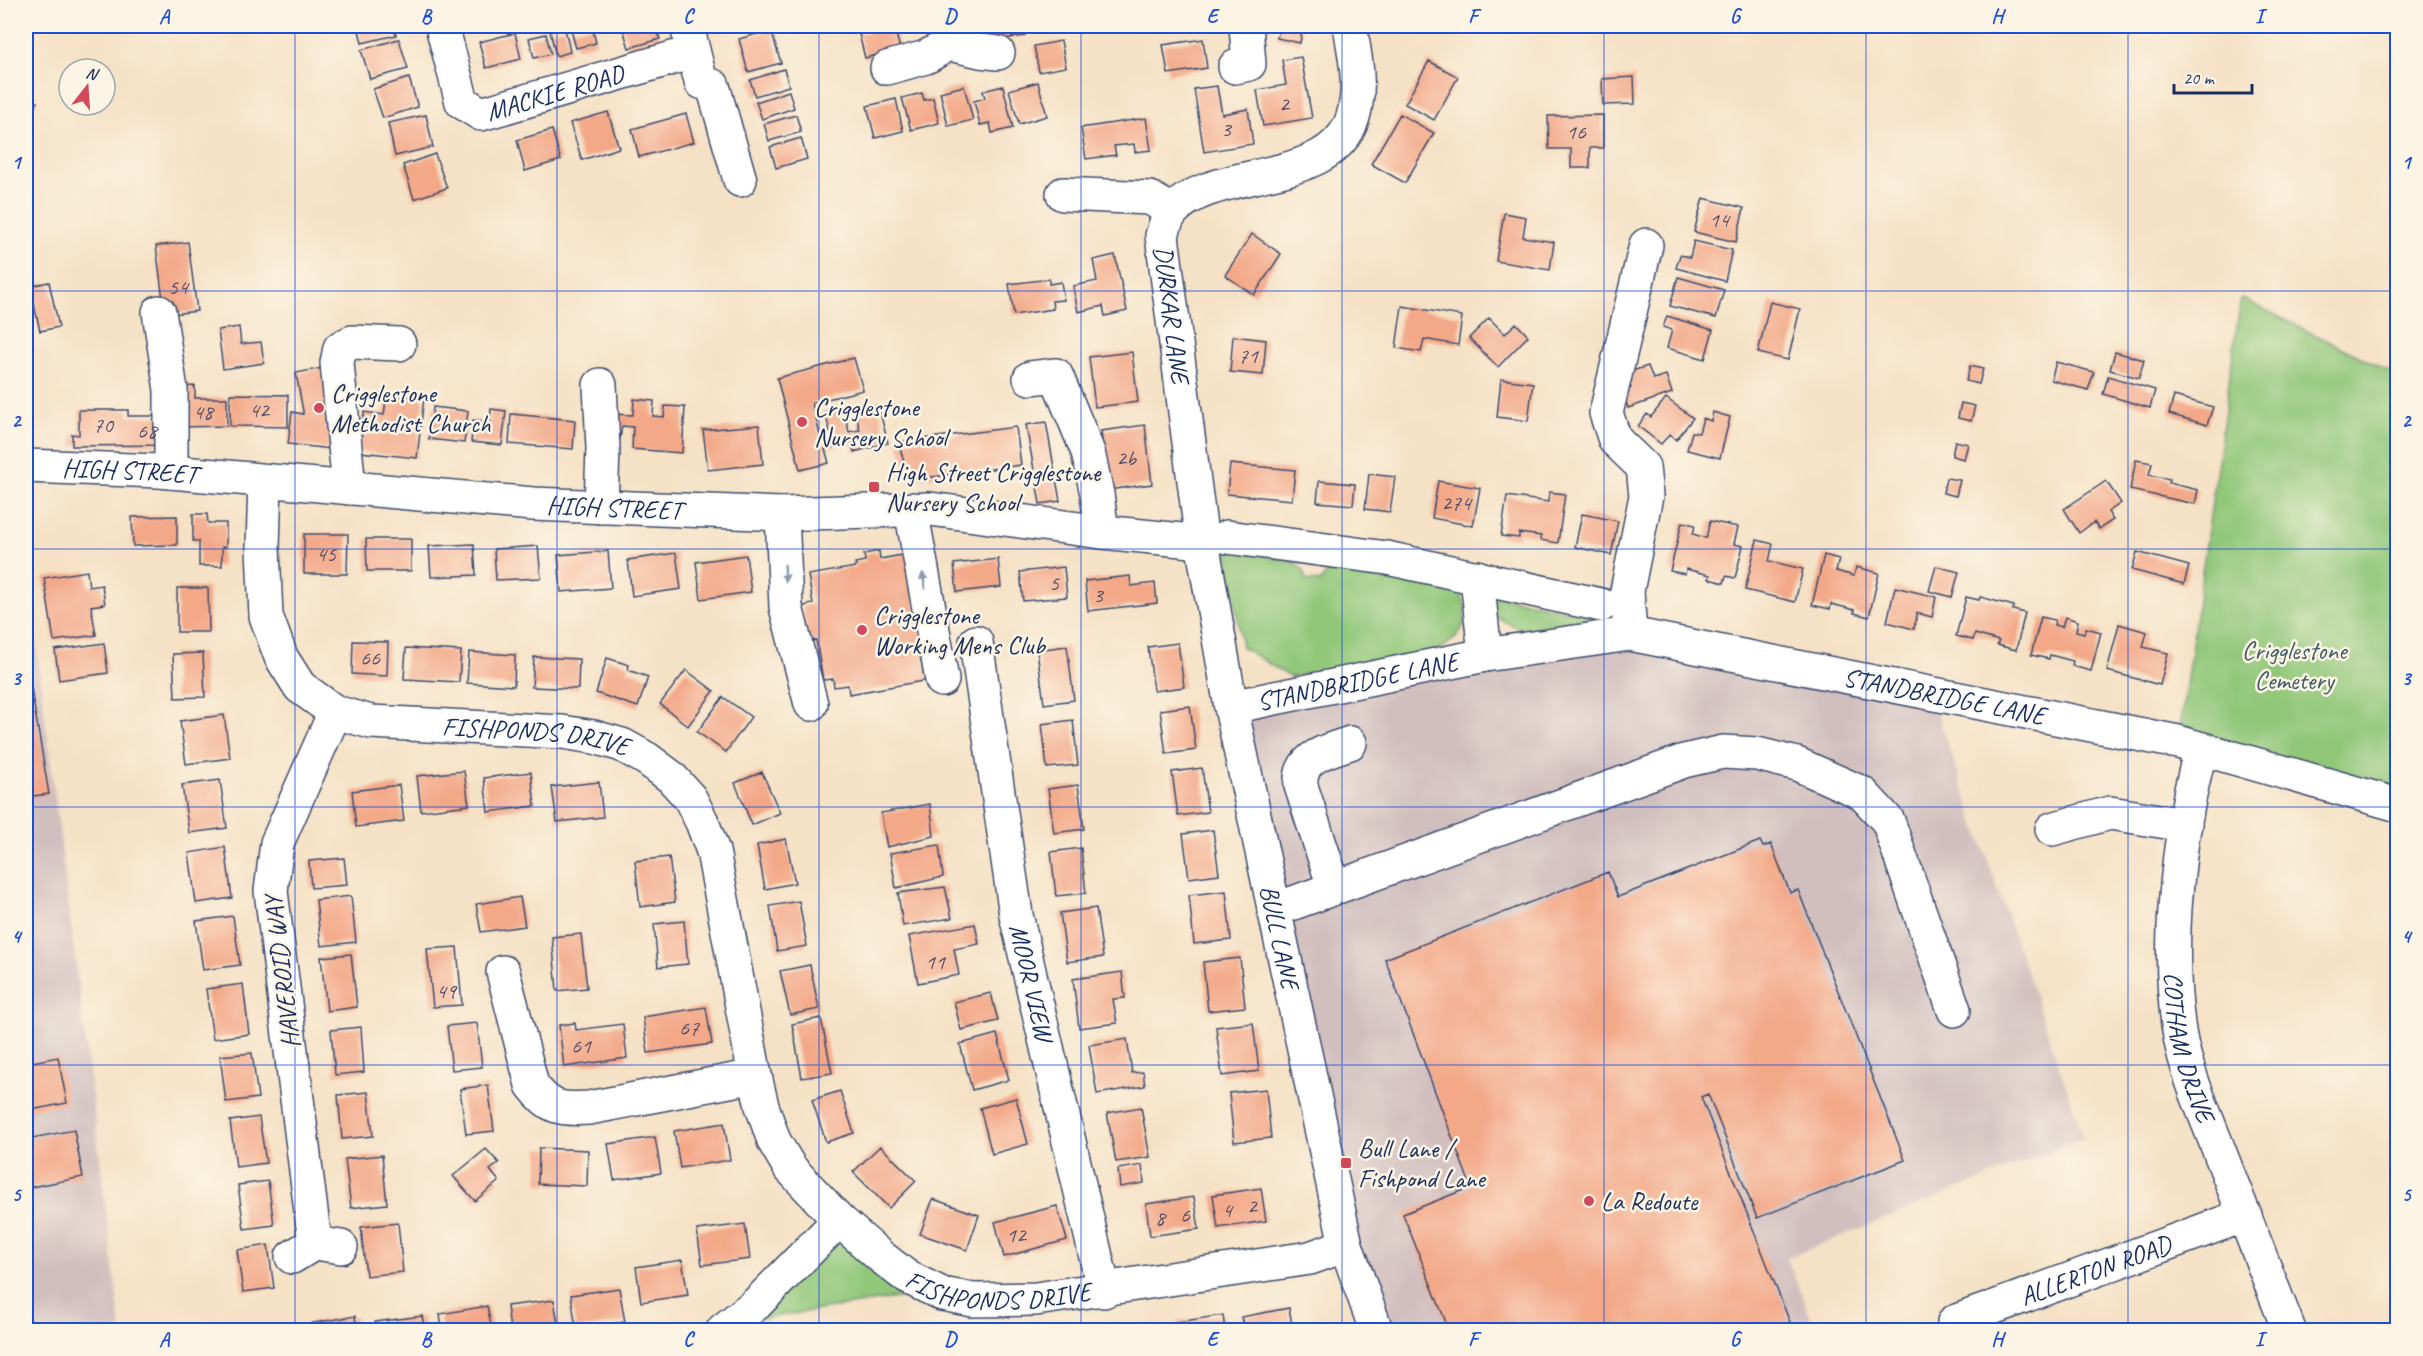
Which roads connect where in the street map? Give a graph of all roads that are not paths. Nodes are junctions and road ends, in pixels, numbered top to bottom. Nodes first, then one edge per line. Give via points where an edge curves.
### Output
1 (442, 26) edge
2 (1245, 26) edge
3 (1350, 26) edge
4 (946, 35) edge
5 (998, 53) dead end
6 (696, 62) edge
7 (1235, 67) dead end
8 (887, 68) dead end
9 (740, 180) dead end
10 (1063, 194) dead end
11 (1172, 212) junction
12 (1646, 245) dead end
13 (159, 312) dead end
14 (399, 344) dead end
15 (1030, 378) dead end
16 (600, 385) dead end
17 (26, 466) edge
18 (171, 472) junction
19 (265, 481) junction
20 (349, 488) junction
21 (601, 507) junction
22 (911, 509) junction
23 (782, 514) junction
24 (1102, 532) junction
25 (1215, 539) junction
26 (1477, 577) junction
27 (1601, 605) dead end
28 (1630, 634) junction
29 (1485, 655) junction
30 (987, 659) dead end
31 (942, 680) dead end
32 (812, 704) dead end
33 (1231, 707) junction
34 (335, 712) junction
35 (1350, 743) dead end
36 (2201, 749) junction
37 (2397, 805) edge
38 (2185, 825) junction
39 (2052, 829) dead end
40 (1334, 887) junction
41 (1274, 910) junction
42 (502, 969) dead end
43 (1953, 1010) dead end
44 (755, 1076) junction
45 (2245, 1215) junction
46 (839, 1220) junction
47 (1346, 1245) junction
48 (316, 1249) dead end
49 (1104, 1291) junction
50 (723, 1330) edge
51 (1376, 1330) edge
52 (1957, 1330) edge
53 (2289, 1330) edge

1 - 6 street, MACKIE ROAD via 462,102 481,114
2 - 7 street via 1249,64
3 - 11 street, DURKAR LANE via 1357,89 1347,132 1322,156 1205,191
4 - 5 street
4 - 8 street via 926,57
6 - 9 street via 713,86
10 - 11 street via 1150,198
11 - 25 street, DURKAR LANE via 1162,236 1163,254
12 - 28 street via 1636,339 1606,413 1615,440 1643,467 1646,496 1627,591
13 - 18 street via 171,390
14 - 20 street via 352,342 340,348 337,363
15 - 24 street via 1056,375 1088,452
16 - 21 street
17 - 18 street, HIGH STREET
18 - 19 street, HIGH STREET
19 - 20 street, HIGH STREET
19 - 34 street, FISHPONDS DRIVE via 266,616 281,657 300,687
20 - 21 street, HIGH STREET
21 - 23 street, HIGH STREET
22 - 23 street, HIGH STREET
22 - 24 street, HIGH STREET
31 -> 22 street
23 -> 32 street via 786,607
24 - 25 street, HIGH STREET
25 - 26 street via 1312,560 1387,558
25 - 33 street, BULL LANE
26 - 27 street
26 - 29 street, STANDBRIDGE LANE
28 - 29 street, STANDBRIDGE LANE
28 - 36 street, STANDBRIDGE LANE
29 - 33 street, STANDBRIDGE LANE
30 - 49 street, MOOR VIEW via 1016,915
33 - 41 street, BULL LANE
34 - 44 street, FISHPONDS DRIVE via 371,722 594,737 622,745 671,777 690,798 713,851
34 - 48 street, HAVEROID WAY via 277,843 271,891
35 - 40 street via 1320,754 1300,774
36 - 37 street, STANDBRIDGE LANE
36 - 38 street, COTHAM DRIVE via 2188,793
38 - 39 street via 2110,813
38 - 45 street, COTHAM DRIVE via 2176,904 2174,986 2181,1039
40 - 41 street
40 - 43 street via 1684,761 1723,752 1757,754 1797,764 1862,793 1888,820
41 - 47 street, BULL LANE
42 - 44 street via 532,1085 554,1107 589,1108
44 - 46 street, FISHPONDS DRIVE via 774,1141 790,1168
45 - 52 street, ALLERTON ROAD via 1954,1322
45 - 53 street, COTHAM DRIVE
46 - 49 street, FISHPONDS DRIVE via 907,1277 942,1294 1006,1301
46 - 50 street via 757,1303
47 - 49 street, FISHPONDS DRIVE via 1310,1258
47 - 51 street, BULL LANE

